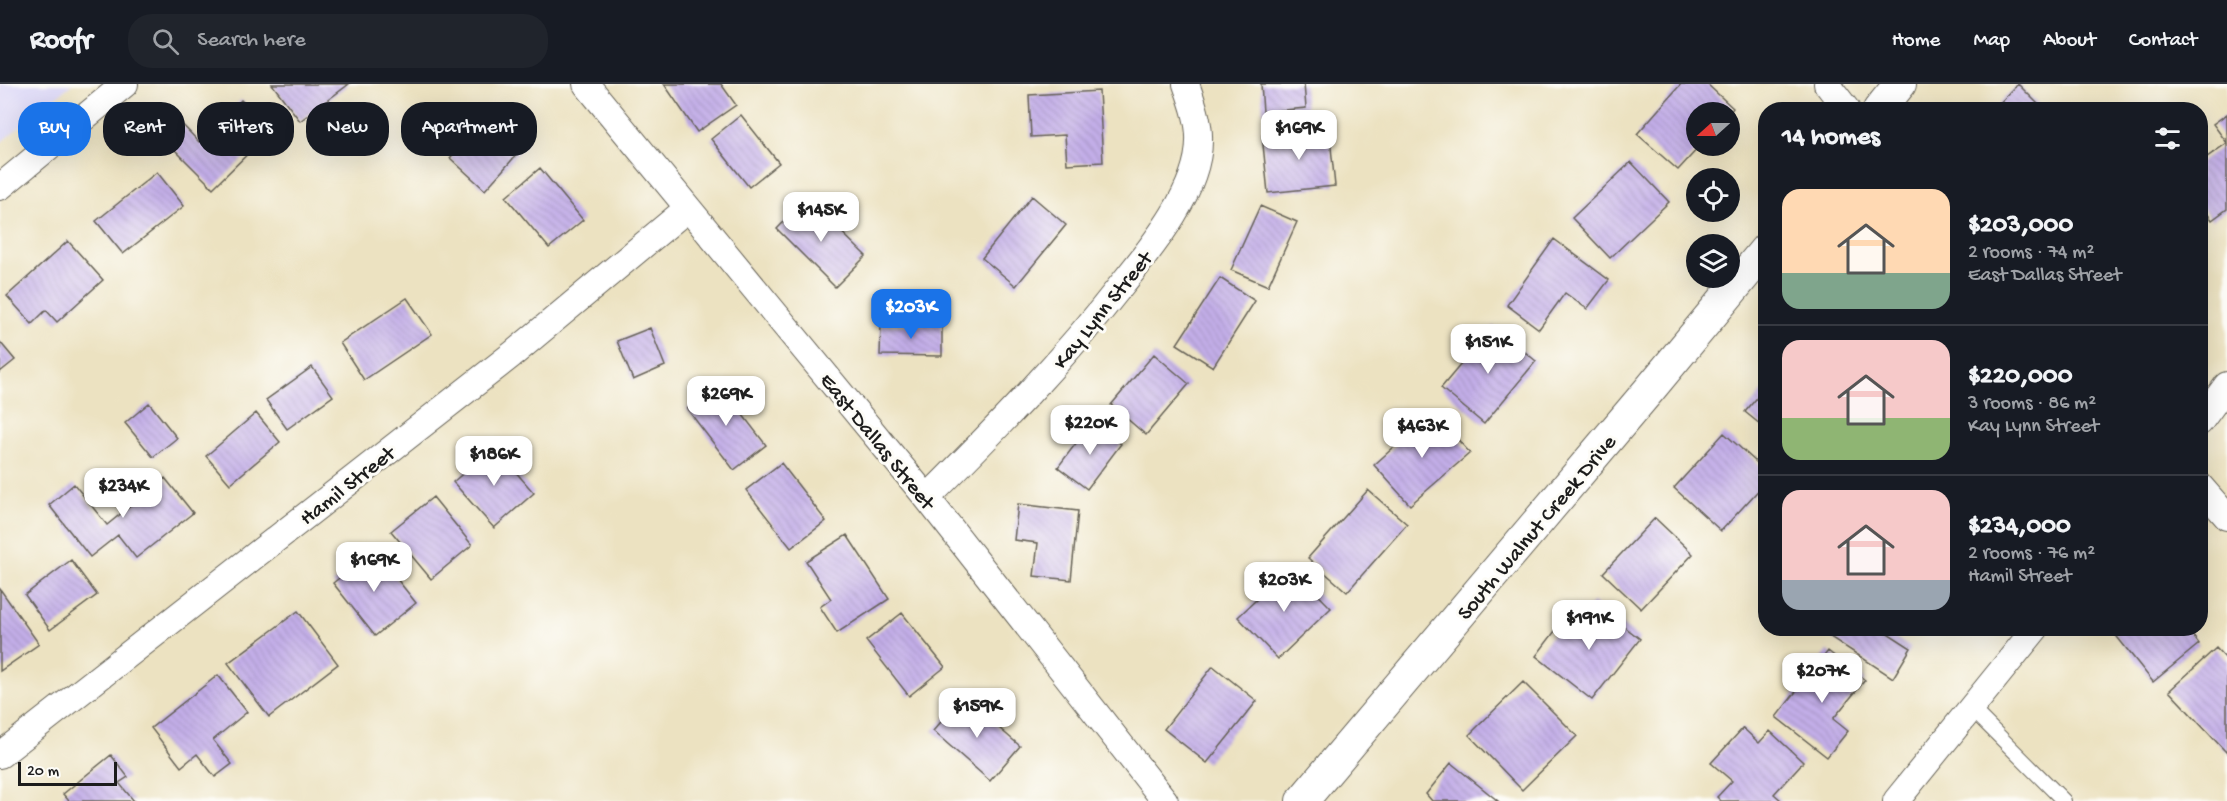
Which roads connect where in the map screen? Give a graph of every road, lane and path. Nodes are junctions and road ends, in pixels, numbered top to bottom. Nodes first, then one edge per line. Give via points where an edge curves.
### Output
1 (125, 84) edge
2 (586, 84) edge
3 (1186, 84) edge
4 (1827, 84) edge
5 (1900, 84) edge
6 (1841, 102) edge
7 (1885, 102) edge
8 (0, 187) edge
9 (688, 208) junction
10 (1758, 259) edge
11 (2227, 385) edge
12 (2208, 411) edge
13 (2208, 495) edge
14 (927, 498) junction
15 (2227, 517) edge
16 (2030, 636) edge
17 (1971, 708) junction
18 (0, 755) edge
19 (1166, 801) edge
20 (1302, 801) edge
21 (1896, 801) edge
22 (2064, 801) edge

1 - 8 street
2 - 9 street, East Dallas Street
3 - 14 street, Kay Lynn Street via 1199,141 1191,178 1158,238 1077,342
4 - 6 street
5 - 7 street
9 - 14 street, East Dallas Street
9 - 18 street, Hamil Street via 514,353
10 - 20 street, South Walnut Creek Drive
11 - 12 street
13 - 15 street
14 - 19 street, East Dallas Street
16 - 17 street
17 - 21 street
17 - 22 lane

